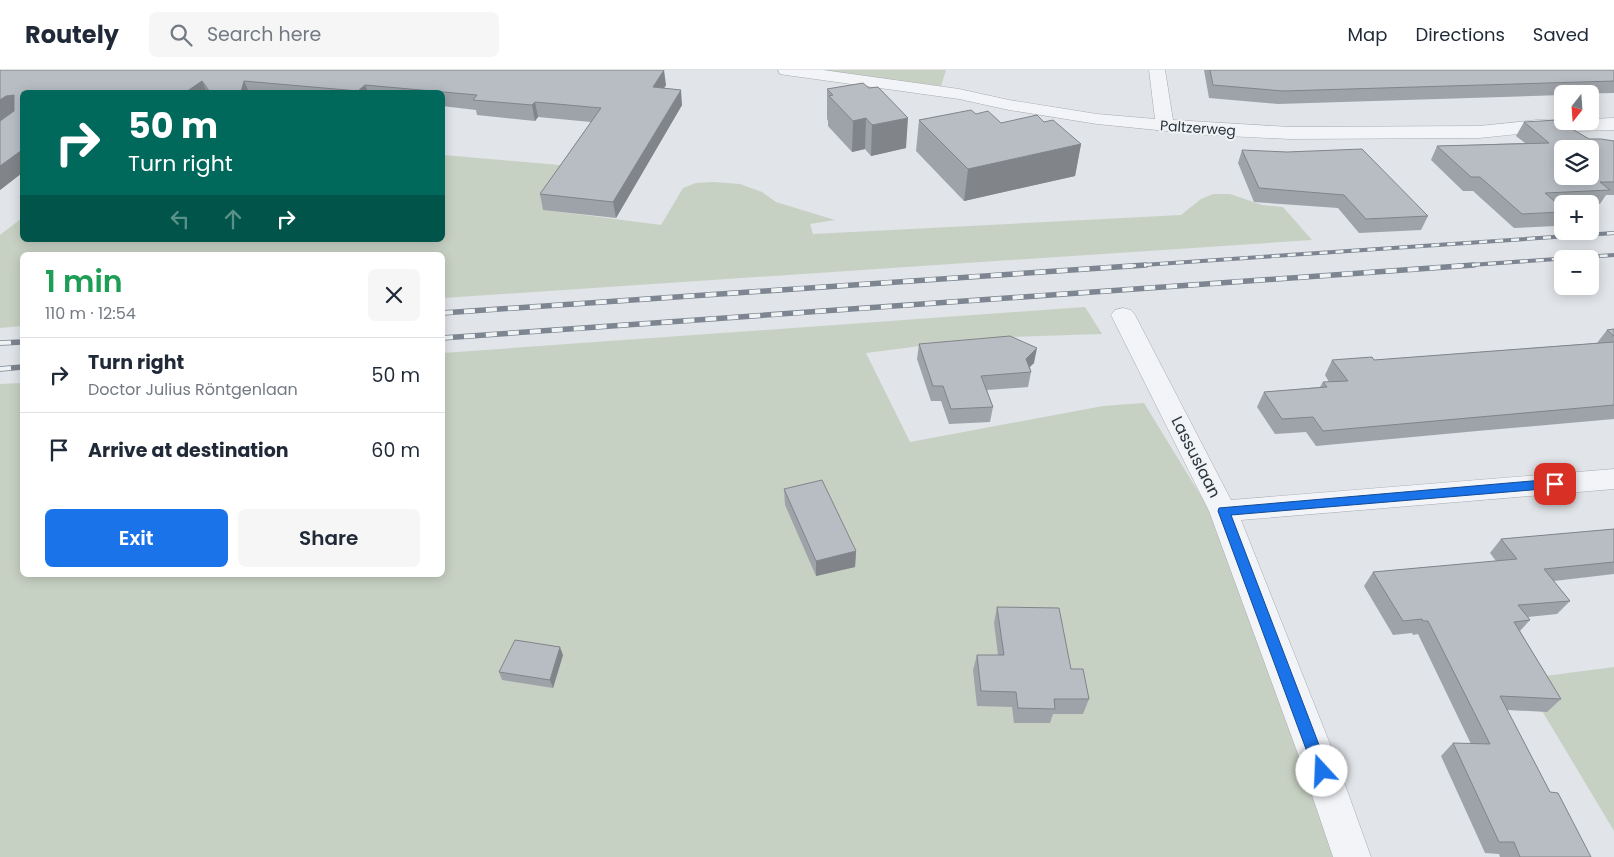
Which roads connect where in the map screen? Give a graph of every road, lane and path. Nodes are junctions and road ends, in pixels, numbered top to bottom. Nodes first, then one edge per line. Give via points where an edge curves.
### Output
1 (786, 70) edge
2 (1157, 70) edge
3 (1614, 124) edge
4 (1165, 126) junction
5 (1123, 316) dead end
6 (1614, 479) edge
7 (1224, 511) junction
8 (1352, 857) edge

1 - 4 street, Paltzerweg via 959,94 1097,119
2 - 4 street
3 - 4 street, Paltzerweg via 1537,126 1480,132 1290,132
5 - 7 street, Lassuslaan
6 - 7 street
7 - 8 street, Lassuslaan

